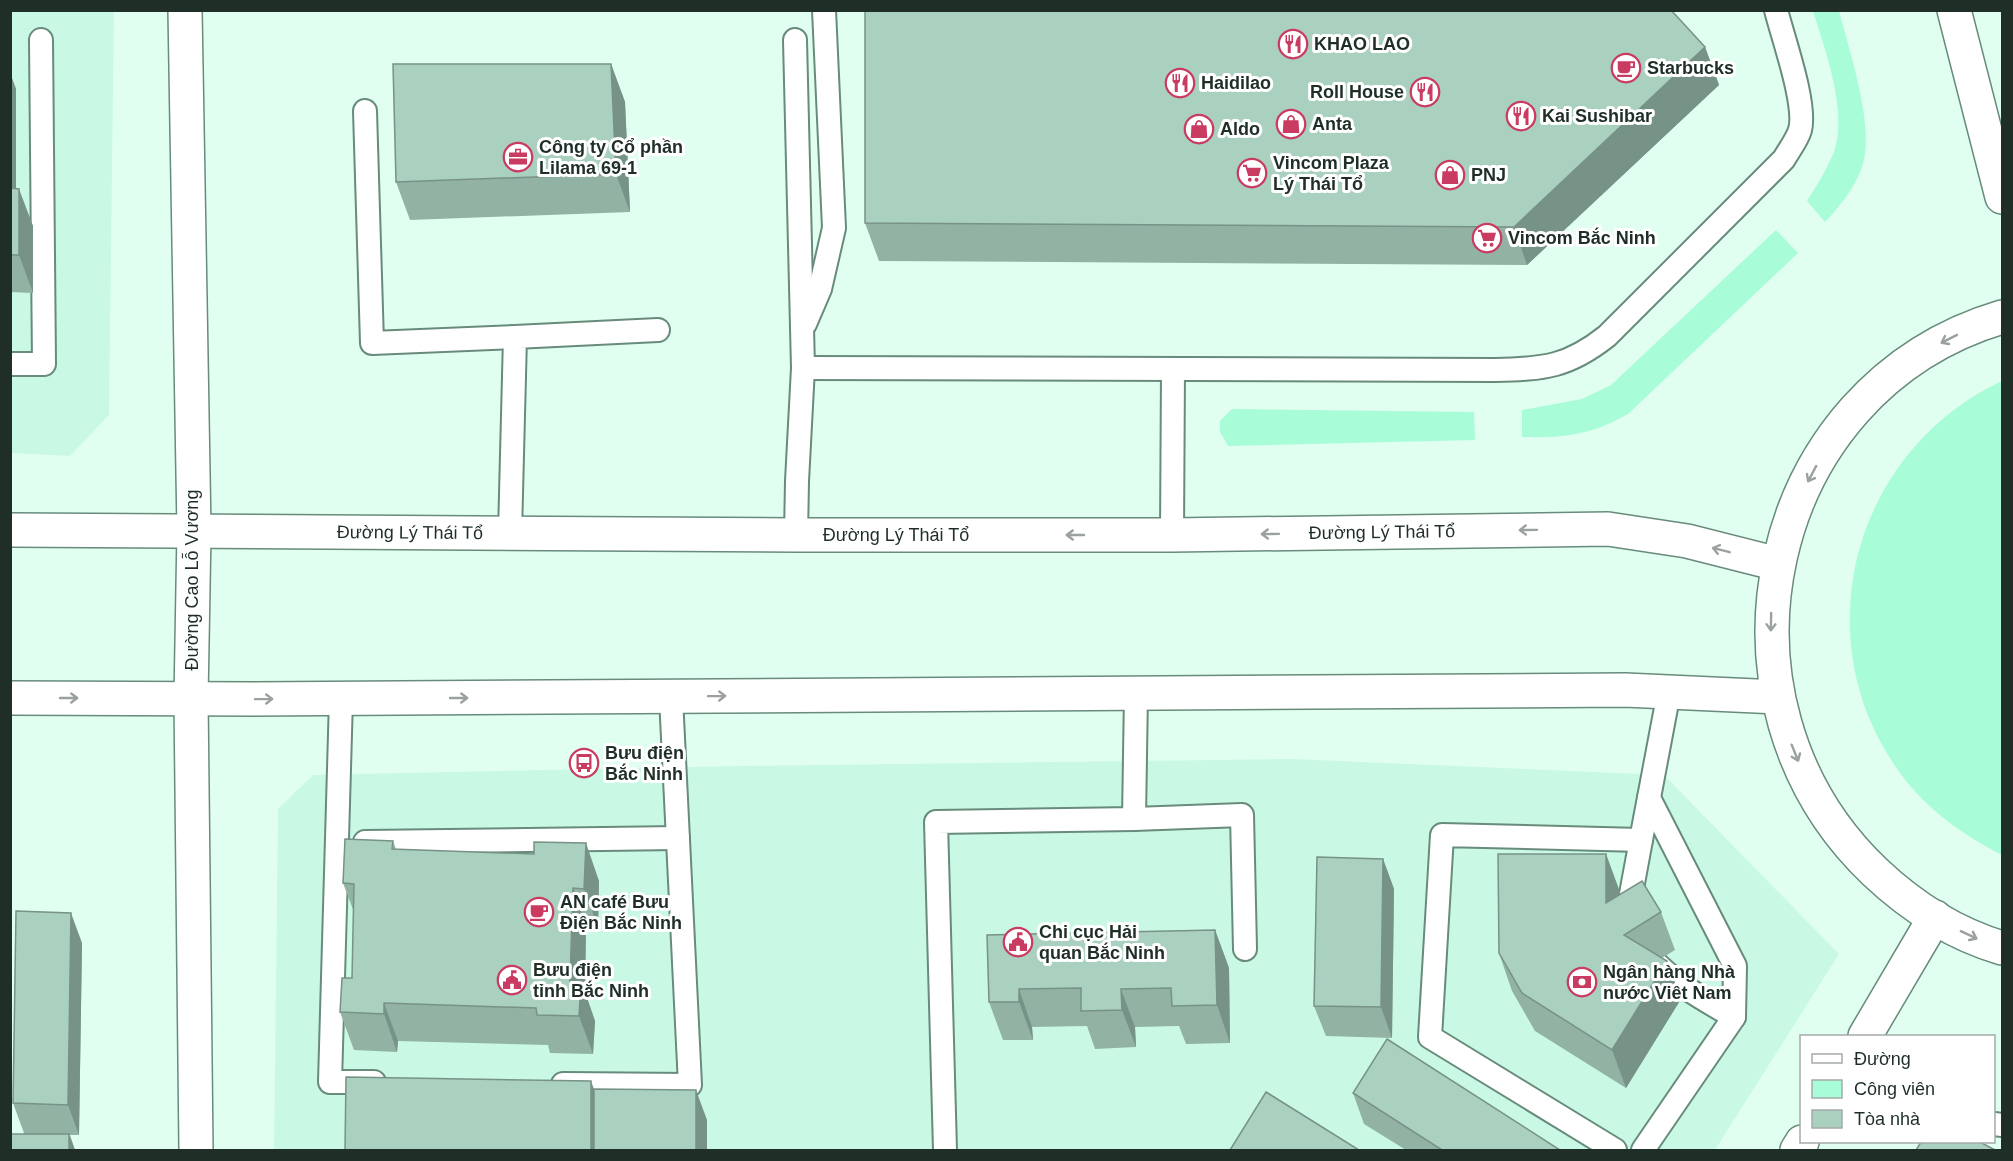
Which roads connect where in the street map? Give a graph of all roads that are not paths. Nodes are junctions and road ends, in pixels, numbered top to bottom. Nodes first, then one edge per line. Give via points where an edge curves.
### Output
1 (185, 10) edge
2 (825, 10) edge
3 (1776, 10) edge
4 (1954, 10) edge
5 (41, 40) dead end
6 (795, 40) dead end
7 (365, 111) dead end
8 (2002, 196) edge
9 (2002, 317) edge
10 (658, 330) dead end
11 (802, 330) junction
12 (514, 337) junction
13 (10, 364) edge
14 (803, 368) junction
15 (1173, 370) junction
16 (10, 530) edge
17 (194, 531) junction
18 (510, 533) junction
19 (796, 535) junction
20 (1172, 535) junction
21 (1778, 564) junction
22 (1669, 692) junction
23 (1136, 693) junction
24 (671, 697) junction
25 (1778, 697) junction
26 (10, 698) edge
27 (191, 698) junction
28 (341, 699) junction
29 (1649, 798) junction
30 (1134, 819) junction
31 (678, 838) junction
32 (1641, 840) junction
33 (336, 843) junction
34 (1935, 917) junction
35 (2002, 948) edge
36 (1245, 950) dead end
37 (1734, 1017) junction
38 (1866, 1035) edge
39 (390, 1082) edge
40 (546, 1084) edge
41 (196, 1150) edge
42 (945, 1150) edge
43 (1615, 1150) edge
44 (1643, 1150) edge

1 - 17 main road, Đường Cao Lỗ Vương
2 - 11 lane via 834,228 820,289
3 - 15 lane via 1798,94 1801,115 1796,138 1784,159 1590,350 1544,368
4 - 8 main road
5 - 13 lane via 44,364
6 - 11 lane
7 - 12 lane via 372,343
9 -> 21 main road via 1930,349 1890,378 1854,412 1812,472 1792,516
10 - 12 lane
11 - 14 lane
12 - 18 lane
14 - 15 lane
14 - 19 lane
15 - 20 lane
16 - 17 main road, Đường Lý Thái Tổ
17 - 18 main road, Đường Lý Thái Tổ
17 - 27 main road, Đường Cao Lỗ Vương
18 - 19 main road, Đường Lý Thái Tổ
20 -> 19 main road, Đường Lý Thái Tổ
21 -> 20 main road, Đường Lý Thái Tổ via 1687,541 1608,529
21 -> 25 main road via 1771,630
22 - 23 main road
22 - 25 main road
22 - 29 lane
24 -> 23 main road
23 - 30 lane
28 -> 24 main road
24 - 31 lane
25 -> 34 main road via 1791,744 1822,808 1851,848 1886,882
26 -> 27 main road
27 -> 28 main road
27 - 41 main road, Đường Cao Lỗ Vương
28 - 33 lane
29 - 32 lane
29 - 37 lane via 1735,966
30 - 36 lane via 1242,815
30 - 42 lane via 936,822
31 - 33 lane
31 - 40 lane via 690,1085
32 - 37 lane via 1630,918 1637,938 1663,971
32 - 43 lane via 1442,835 1430,1037
33 - 39 lane via 330,1082
34 -> 35 main road
34 - 38 main road
37 - 44 lane

